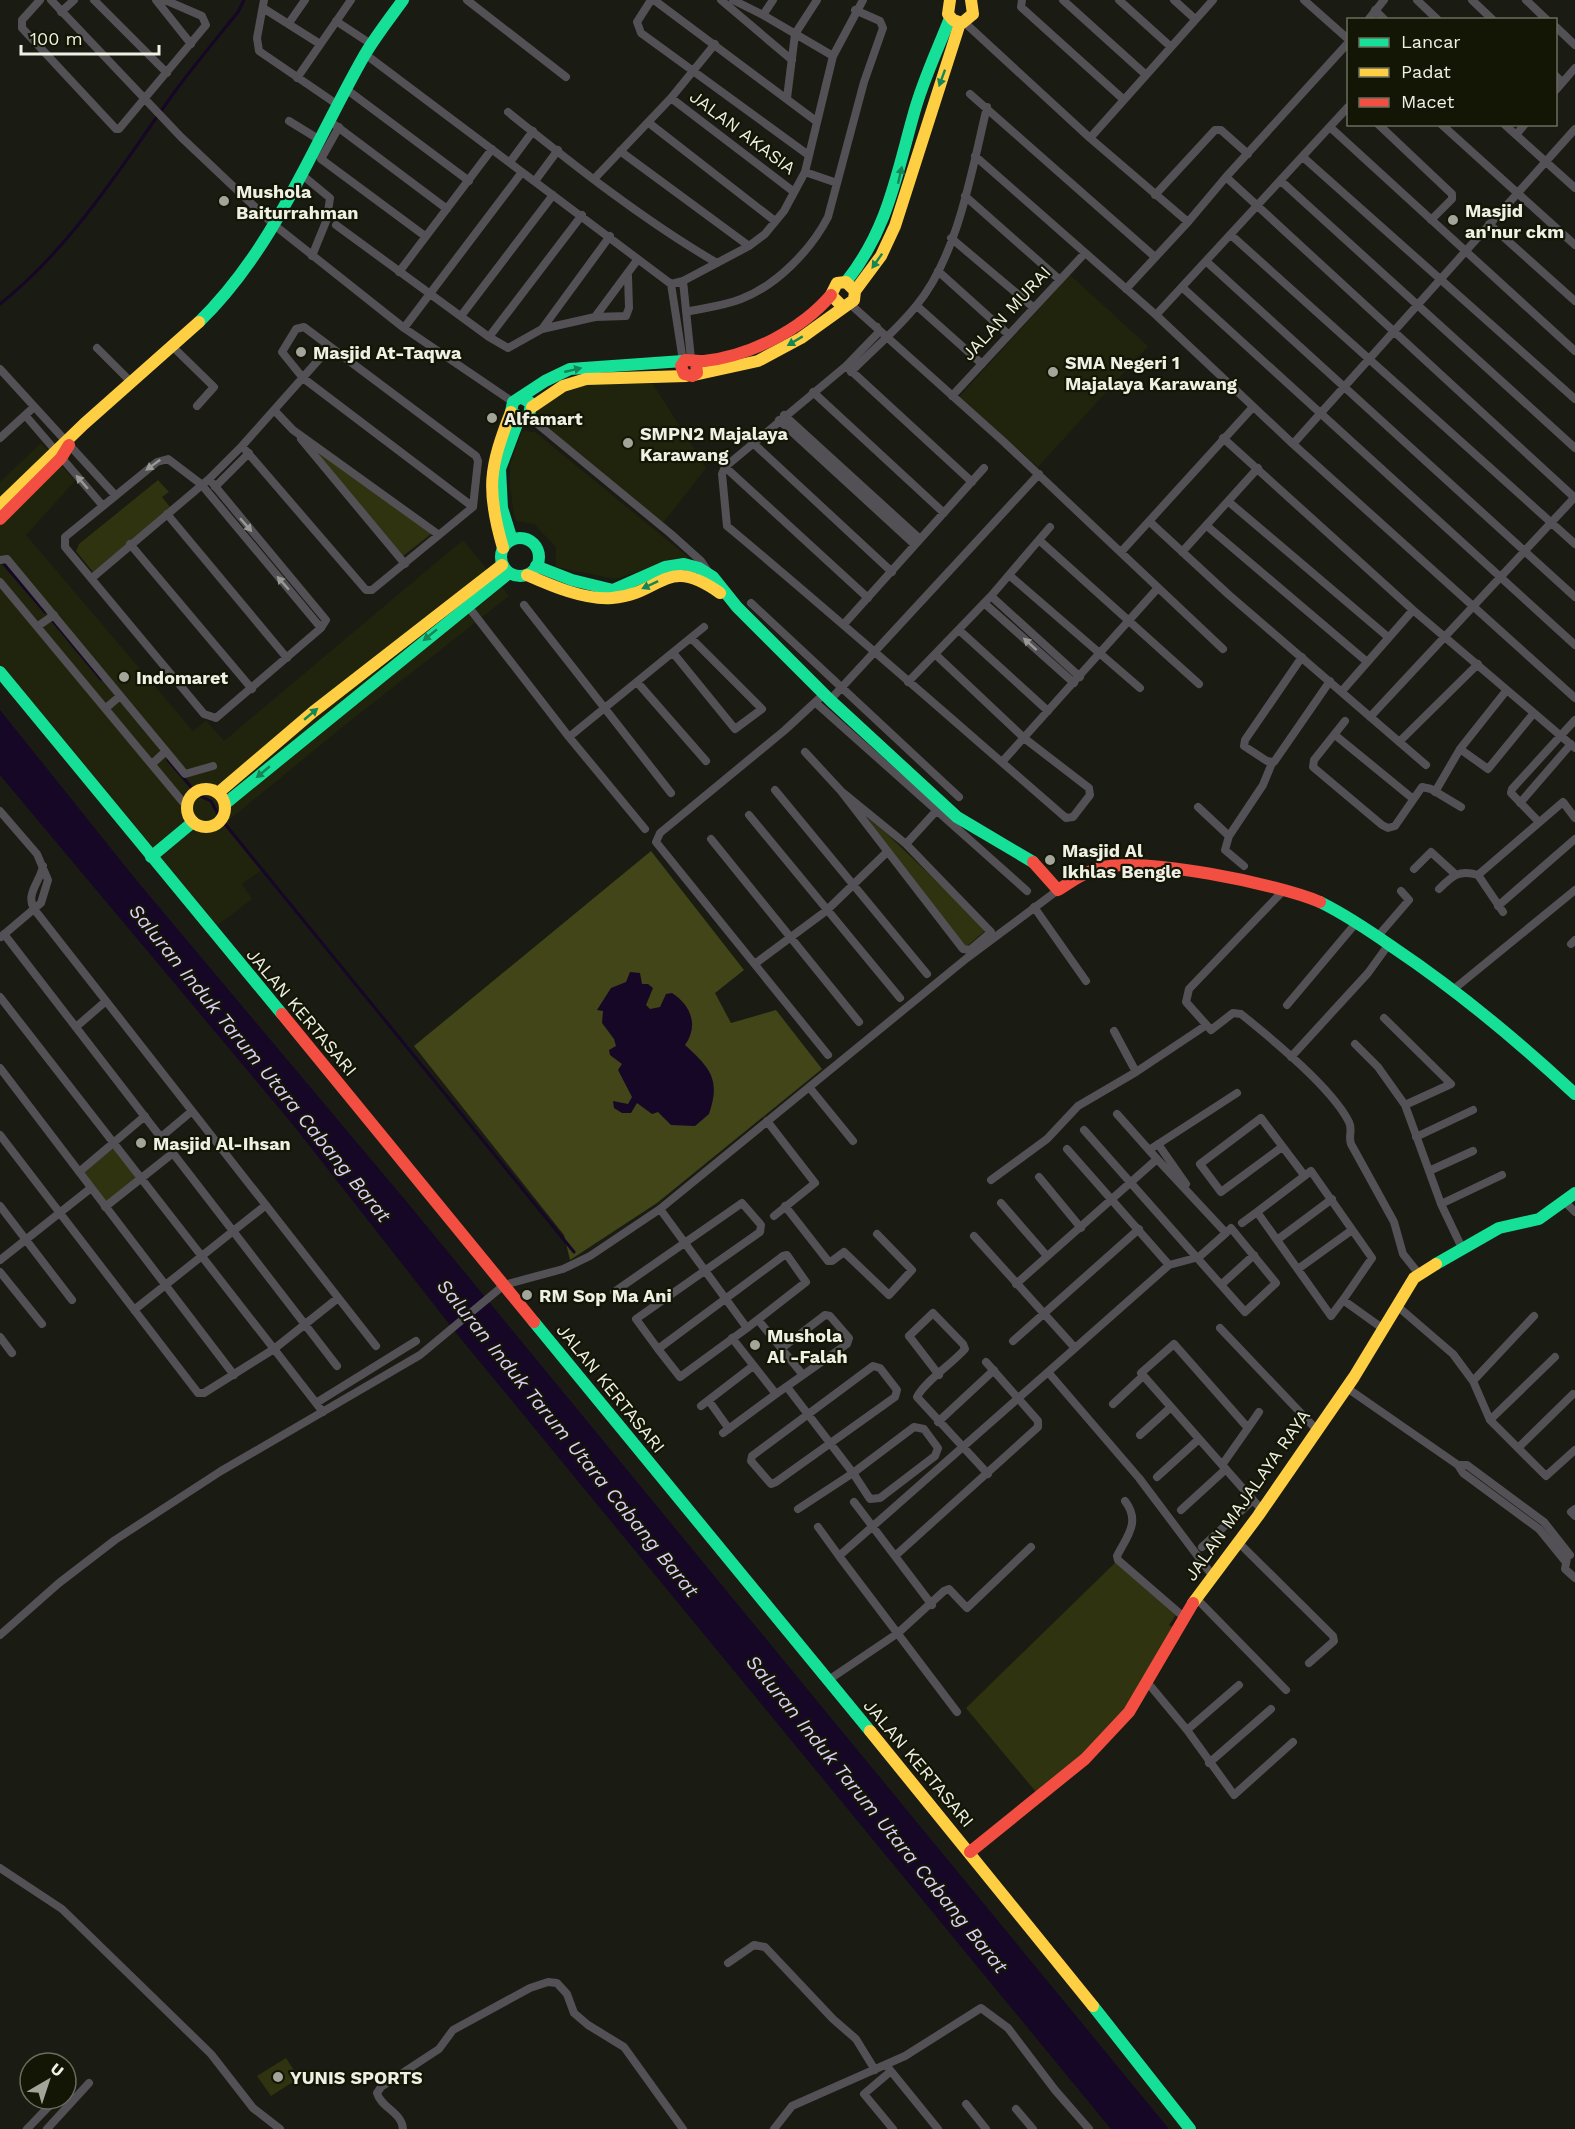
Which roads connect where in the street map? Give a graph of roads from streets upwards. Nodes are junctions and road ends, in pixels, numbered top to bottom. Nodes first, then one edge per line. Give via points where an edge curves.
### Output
1 (40, 0) edge
2 (51, 0) edge
3 (74, 0) edge
4 (94, 0) edge
5 (156, 0) edge
6 (165, 0) edge
7 (305, 0) edge
8 (351, 0) edge
9 (403, 0) edge
10 (467, 0) edge
11 (653, 0) edge
12 (722, 0) edge
13 (733, 0) edge
14 (773, 0) edge
15 (817, 0) edge
16 (862, 0) edge
17 (950, 0) edge
18 (971, 0) edge
19 (1022, 0) edge
20 (1063, 0) edge
21 (1119, 0) edge
22 (1174, 0) edge
23 (1213, 0) edge
24 (1304, 0) edge
25 (1384, 0) edge
26 (1417, 0) edge
27 (1472, 0) edge
28 (1526, 0) edge
29 (264, 4) edge
30 (855, 10) junction
31 (1375, 10) junction
32 (61, 12) junction
33 (763, 15) junction
34 (1369, 18) edge
35 (1383, 18) edge
36 (1436, 18) edge
37 (1491, 18) edge
38 (1545, 18) edge
39 (1196, 19) junction
40 (336, 21) junction
41 (958, 21) junction
42 (289, 23) junction
43 (1557, 28) edge
44 (795, 34) junction
45 (1347, 40) edge
46 (1347, 42) edge
47 (191, 44) junction
48 (320, 44) junction
49 (715, 44) junction
50 (1575, 45) edge
51 (1171, 47) junction
52 (368, 49) junction
53 (833, 56) junction
54 (792, 60) junction
55 (1575, 68) edge
56 (694, 72) junction
57 (167, 73) junction
58 (1145, 74) junction
59 (566, 77) dead end
60 (297, 78) junction
61 (1559, 79) edge
62 (346, 89) junction
63 (970, 94) dead end
64 (145, 98) junction
65 (671, 98) junction
66 (787, 98) junction
67 (1124, 99) junction
68 (338, 105) junction
69 (987, 107) junction
70 (1347, 108) edge
71 (508, 112) dead end
72 (289, 121) dead end
73 (816, 121) junction
74 (649, 123) junction
75 (334, 124) junction
76 (1380, 126) edge
77 (1443, 126) edge
78 (1506, 126) edge
79 (1523, 126) edge
80 (1330, 128) junction
81 (1575, 129) edge
82 (533, 131) junction
83 (1516, 135) junction
84 (1090, 138) junction
85 (320, 140) junction
86 (492, 149) junction
87 (558, 150) junction
88 (620, 151) junction
89 (807, 154) junction
90 (1248, 154) junction
91 (975, 156) junction
92 (1304, 158) junction
93 (510, 162) junction
94 (1546, 162) junction
95 (522, 172) junction
96 (805, 172) junction
97 (301, 174) junction
98 (1226, 177) junction
99 (595, 178) junction
100 (469, 181) junction
101 (535, 181) junction
102 (1281, 181) junction
103 (837, 183) junction
104 (1575, 187) edge
105 (794, 192) junction
106 (1517, 193) junction
107 (553, 195) junction
108 (1155, 195) junction
109 (965, 196) junction
110 (1257, 206) junction
111 (447, 209) junction
112 (894, 212) junction
113 (582, 215) junction
114 (1431, 220) junction
115 (775, 221) junction
116 (1188, 222) junction
117 (273, 224) junction
118 (1489, 224) junction
119 (336, 225) dead end
120 (1231, 235) junction
121 (426, 236) junction
122 (610, 236) junction
123 (951, 238) junction
124 (1575, 245) edge
125 (749, 246) junction
126 (1463, 252) junction
127 (1085, 253) junction
128 (312, 256) junction
129 (1155, 257) junction
130 (638, 259) junction
131 (1207, 262) junction
132 (717, 263) junction
133 (938, 271) junction
134 (399, 272) junction
135 (628, 276) junction
136 (1440, 278) junction
137 (1060, 280) junction
138 (683, 281) junction
139 (846, 282) junction
140 (671, 284) junction
141 (1183, 288) junction
142 (1126, 289) junction
143 (431, 294) junction
144 (831, 295) junction
145 (850, 300) junction
146 (1575, 301) edge
147 (1416, 304) junction
148 (917, 306) junction
149 (1034, 308) junction
150 (686, 312) junction
151 (461, 315) junction
152 (1156, 315) junction
153 (595, 317) junction
154 (404, 328) junction
155 (542, 329) junction
156 (1392, 332) junction
157 (882, 334) junction
158 (1008, 335) junction
159 (489, 337) junction
160 (172, 346) junction
161 (330, 347) junction
162 (97, 348) dead end
163 (1575, 351) edge
164 (1370, 359) junction
165 (690, 361) junction
166 (982, 364) junction
167 (848, 369) junction
168 (2, 375) edge
169 (690, 376) junction
170 (303, 378) junction
171 (132, 383) junction
172 (1343, 388) junction
173 (813, 392) junction
174 (952, 396) junction
175 (1575, 399) edge
176 (515, 404) junction
177 (34, 406) junction
178 (197, 406) dead end
179 (1253, 407) junction
180 (274, 410) junction
181 (528, 414) junction
182 (1319, 414) junction
183 (25, 415) junction
184 (782, 417) junction
185 (293, 430) junction
186 (0, 438) edge
187 (1223, 438) junction
188 (67, 443) junction
189 (753, 443) junction
190 (1293, 444) junction
191 (242, 446) junction
192 (1575, 448) edge
193 (249, 453) junction
194 (58, 455) junction
195 (725, 467) junction
196 (984, 468) dead end
197 (1258, 468) junction
198 (1039, 474) junction
199 (972, 482) junction
200 (212, 483) junction
201 (201, 484) junction
202 (115, 495) junction
203 (1575, 498) edge
204 (1229, 502) junction
205 (0, 505) edge
206 (103, 506) junction
207 (473, 507) junction
208 (944, 513) junction
209 (167, 514) junction
210 (0, 519) edge
211 (1150, 522) junction
212 (1551, 522) junction
213 (1207, 526) junction
214 (1050, 527) dead end
215 (439, 535) junction
216 (1039, 540) junction
217 (918, 542) junction
218 (130, 544) junction
219 (508, 544) junction
220 (1575, 544) edge
221 (1121, 552) junction
222 (1182, 552) junction
223 (1524, 552) junction
224 (272, 555) junction
225 (0, 560) edge
226 (265, 561) junction
227 (405, 564) junction
228 (506, 569) junction
229 (532, 570) junction
230 (892, 572) junction
231 (1009, 575) junction
232 (713, 577) junction
233 (92, 578) junction
234 (1499, 578) junction
235 (0, 582) edge
236 (1157, 589) junction
237 (991, 596) junction
238 (1575, 597) edge
239 (868, 598) junction
240 (751, 603) dead end
241 (984, 603) junction
242 (467, 604) junction
243 (524, 605) dead end
244 (1473, 606) junction
245 (737, 607) junction
246 (1413, 610) junction
247 (54, 615) junction
248 (1130, 621) junction
249 (844, 624) junction
250 (38, 626) junction
251 (704, 627) dead end
252 (321, 628) junction
253 (959, 630) junction
254 (1445, 636) junction
255 (1388, 637) junction
256 (691, 638) junction
257 (1575, 645) edge
258 (1223, 649) dead end
259 (877, 652) junction
260 (674, 654) junction
261 (936, 655) junction
262 (1100, 655) junction
263 (1302, 657) junction
264 (287, 658) junction
265 (1366, 661) junction
266 (1478, 664) junction
267 (0, 672) edge
268 (1077, 680) junction
269 (1330, 681) junction
270 (637, 682) junction
271 (908, 682) junction
272 (1199, 684) dead end
273 (252, 688) junction
274 (843, 688) junction
275 (1140, 688) dead end
276 (1342, 691) junction
277 (1506, 691) junction
278 (120, 696) junction
279 (1575, 698) edge
280 (824, 699) junction
281 (106, 708) junction
282 (605, 708) junction
283 (1048, 711) junction
284 (1533, 714) junction
285 (1370, 717) junction
286 (1575, 720) edge
287 (1345, 721) dead end
288 (1335, 735) junction
289 (1561, 736) junction
290 (569, 737) junction
291 (1024, 738) junction
292 (1400, 742) junction
293 (277, 743) junction
294 (1573, 746) edge
295 (1460, 749) junction
296 (166, 751) junction
297 (805, 752) dead end
298 (286, 753) junction
299 (706, 761) dead end
300 (1002, 762) junction
301 (152, 764) junction
302 (1272, 764) junction
303 (1426, 765) dead end
304 (213, 766) dead end
305 (775, 790) dead end
306 (841, 791) junction
307 (1435, 792) junction
308 (671, 793) dead end
309 (959, 797) dead end
310 (222, 798) junction
311 (1412, 798) junction
312 (1520, 802) junction
313 (187, 807) junction
314 (1198, 807) dead end
315 (1461, 807) dead end
316 (938, 809) junction
317 (0, 811) edge
318 (749, 815) dead end
319 (1575, 818) edge
320 (193, 822) junction
321 (1539, 822) junction
322 (645, 829) dead end
323 (1229, 836) junction
324 (1575, 838) edge
325 (711, 839) dead end
326 (906, 844) junction
327 (886, 853) junction
328 (151, 857) junction
329 (1245, 866) dead end
330 (1414, 869) dead end
331 (1454, 873) junction
332 (1478, 875) junction
333 (854, 885) junction
334 (1439, 889) dead end
335 (1058, 890) junction
336 (1575, 890) edge
337 (1027, 891) dead end
338 (1283, 891) junction
339 (1401, 891) dead end
340 (1034, 907) junction
341 (34, 909) junction
342 (826, 911) junction
343 (1356, 923) junction
344 (2, 936) edge
345 (1378, 936) junction
346 (790, 938) junction
347 (1389, 944) junction
348 (756, 963) junction
349 (927, 974) dead end
350 (1086, 981) dead end
351 (1454, 989) junction
352 (0, 997) edge
353 (900, 998) dead end
354 (106, 1001) junction
355 (1287, 1005) dead end
356 (1384, 1018) dead end
357 (859, 1022) dead end
358 (76, 1026) junction
359 (1205, 1026) junction
360 (1114, 1031) dead end
361 (1355, 1044) dead end
362 (828, 1054) dead end
363 (1291, 1057) junction
364 (0, 1068) edge
365 (1136, 1072) junction
366 (809, 1087) junction
367 (1237, 1093) dead end
368 (1575, 1094) edge
369 (1405, 1105) junction
370 (1473, 1110) dead end
371 (192, 1111) junction
372 (1117, 1114) dead end
373 (145, 1116) junction
374 (767, 1121) junction
375 (1084, 1130) dead end
376 (0, 1135) edge
377 (161, 1137) junction
378 (1416, 1137) junction
379 (853, 1141) dead end
380 (113, 1143) junction
381 (1158, 1144) junction
382 (1282, 1147) junction
383 (1068, 1149) dead end
384 (1149, 1150) junction
385 (1473, 1151) dead end
386 (173, 1153) junction
387 (1157, 1159) junction
388 (1429, 1171) junction
389 (79, 1172) junction
390 (1304, 1175) junction
391 (1502, 1175) dead end
392 (141, 1178) junction
393 (1039, 1178) dead end
394 (991, 1180) dead end
395 (1130, 1182) junction
396 (91, 1188) junction
397 (1575, 1193) edge
398 (1332, 1199) junction
399 (1112, 1200) junction
400 (1564, 1201) junction
401 (1001, 1203) dead end
402 (1441, 1204) junction
403 (266, 1205) junction
404 (0, 1206) edge
405 (785, 1206) junction
406 (105, 1207) junction
407 (660, 1209) junction
408 (1206, 1211) junction
409 (1257, 1212) junction
410 (1575, 1212) edge
411 (60, 1214) junction
412 (774, 1216) dead end
413 (1242, 1223) dead end
414 (1081, 1228) junction
415 (1139, 1229) junction
416 (1352, 1230) junction
417 (234, 1232) junction
418 (1227, 1233) junction
419 (877, 1234) dead end
420 (974, 1236) dead end
421 (26, 1240) junction
422 (1277, 1240) junction
423 (684, 1242) junction
424 (1462, 1248) junction
425 (1254, 1255) junction
426 (1047, 1256) junction
427 (202, 1257) junction
428 (1199, 1257) junction
429 (0, 1260) edge
430 (1169, 1265) junction
431 (1298, 1269) junction
432 (706, 1271) junction
433 (0, 1272) edge
434 (1419, 1274) junction
435 (1016, 1284) junction
436 (1222, 1284) junction
437 (504, 1285) junction
438 (166, 1286) junction
439 (614, 1292) dead end
440 (338, 1298) junction
441 (72, 1300) dead end
442 (1343, 1300) junction
443 (725, 1301) junction
444 (1396, 1305) junction
445 (134, 1310) junction
446 (1044, 1313) junction
447 (1534, 1316) dead end
448 (759, 1321) junction
449 (42, 1324) dead end
450 (306, 1324) junction
451 (747, 1328) junction
452 (1220, 1328) dead end
453 (1382, 1328) junction
454 (0, 1337) edge
455 (732, 1338) junction
456 (416, 1341) dead end
457 (1013, 1341) dead end
458 (376, 1346) dead end
459 (782, 1347) junction
460 (1075, 1348) junction
461 (274, 1349) junction
462 (658, 1349) junction
463 (12, 1353) dead end
464 (1555, 1357) dead end
465 (986, 1362) dead end
466 (337, 1366) dead end
467 (753, 1366) junction
468 (994, 1370) junction
469 (1048, 1372) junction
470 (234, 1375) junction
471 (803, 1375) junction
472 (939, 1375) junction
473 (1143, 1376) junction
474 (1473, 1381) junction
475 (787, 1387) junction
476 (1347, 1388) junction
477 (776, 1394) junction
478 (1573, 1394) dead end
479 (1018, 1397) junction
480 (316, 1403) junction
481 (1113, 1404) dead end
482 (1171, 1407) junction
483 (323, 1412) junction
484 (1259, 1412) dead end
485 (809, 1414) junction
486 (1490, 1420) junction
487 (938, 1422) junction
488 (1248, 1428) junction
489 (1316, 1429) junction
490 (1140, 1435) dead end
491 (1199, 1439) junction
492 (832, 1444) junction
493 (962, 1449) junction
494 (1518, 1449) junction
495 (1575, 1450) edge
496 (1224, 1467) junction
497 (854, 1473) junction
498 (988, 1474) junction
499 (1156, 1477) dead end
500 (1253, 1500) junction
501 (1125, 1501) dead end
502 (854, 1502) dead end
503 (798, 1509) dead end
504 (1575, 1509) edge
505 (1181, 1510) dead end
506 (1262, 1510) junction
507 (1575, 1516) edge
508 (818, 1527) dead end
509 (873, 1527) junction
510 (1238, 1542) junction
511 (1031, 1547) dead end
512 (1202, 1547) dead end
513 (839, 1556) junction
514 (894, 1556) junction
515 (1570, 1556) edge
516 (1212, 1575) junction
517 (1575, 1578) edge
518 (1196, 1598) junction
519 (932, 1605) junction
520 (1185, 1618) junction
521 (898, 1633) junction
522 (0, 1635) edge
523 (1309, 1663) dead end
524 (827, 1681) junction
525 (1148, 1683) junction
526 (1239, 1685) dead end
527 (1286, 1690) dead end
528 (1271, 1709) dead end
529 (957, 1712) dead end
530 (1187, 1730) junction
531 (1293, 1742) dead end
532 (1209, 1762) junction
533 (970, 1851) junction
534 (0, 1868) edge
535 (728, 1963) dead end
536 (889, 2068) junction
537 (875, 2070) junction
538 (89, 2083) dead end
539 (966, 2104) dead end
540 (1016, 2109) dead end
541 (44, 2111) edge
542 (27, 2129) edge
543 (47, 2129) edge
544 (280, 2129) edge
545 (403, 2129) edge
546 (683, 2129) edge
547 (774, 2129) edge
548 (893, 2129) edge
549 (938, 2129) edge
550 (986, 2129) edge
551 (1033, 2129) edge
552 (1089, 2129) edge
553 (1190, 2129) edge

1 - 64 street via 22,20 22,28 112,127 119,129
2 - 32 street
3 - 32 street
4 - 57 street
5 - 47 street
6 - 47 street via 206,20
7 - 42 street
8 - 40 street
9 - 52 street
10 - 59 street
11 - 49 street
11 - 56 street via 637,22 638,28
12 - 54 street
13 - 33 street
14 - 33 street
15 - 44 street
16 - 30 street
17 - 41 street via 947,10
18 - 41 street via 973,14
19 - 67 street via 1022,7
20 - 58 street
21 - 51 street
22 - 39 street
23 - 39 street
24 - 45 street
25 - 31 street
26 - 36 street
27 - 37 street
28 - 38 street
29 - 42 street
29 - 60 street via 258,48
30 - 53 street
30 - 103 street via 880,21 883,28
31 - 34 street
31 - 35 street
32 - 64 street
33 - 44 street
39 - 51 street
40 - 48 street
40 - 52 street
41 - 84 street
41 - 112 street via 915,110
42 - 48 street
43 - 50 street
44 - 53 street
44 - 54 street
46 - 90 street
47 - 57 street
48 - 60 street
49 - 56 street
49 - 66 street
51 - 58 street
52 - 62 street
52 - 86 street
53 - 73 street
54 - 66 street
55 - 61 street
56 - 65 street
56 - 89 street
57 - 64 street
58 - 67 street
60 - 68 street
62 - 68 street
62 - 100 street
63 - 69 street
64 - 117 street
65 - 74 street
65 - 105 street, JALAN AKASIA
66 - 73 street
67 - 84 street
68 - 75 street
69 - 91 street
69 - 129 street
70 - 80 street
71 - 82 street
72 - 85 street
73 - 89 street
74 - 88 street
74 - 115 street
75 - 85 street
75 - 111 street
75 - 121 street via 321,159
76 - 114 street via 1452,194 1452,199
77 - 106 street
78 - 83 street
79 - 83 street
80 - 92 street
80 - 114 street
81 - 94 street
82 - 87 street
82 - 93 street
83 - 94 street
84 - 108 street
85 - 97 street
86 - 93 street
86 - 100 street
87 - 99 street
87 - 101 street
88 - 99 street
88 - 125 street
89 - 96 street
90 - 98 street
90 - 108 street via 1221,130 1215,130
91 - 109 street
91 - 127 street
92 - 102 street
92 - 136 street
93 - 95 street
94 - 104 street
94 - 106 street
95 - 101 street
95 - 143 street
96 - 103 street
96 - 105 street
97 - 117 street
97 - 128 street via 330,198 327,219
98 - 110 street
98 - 116 street
99 - 132 street
100 - 111 street
101 - 107 street
102 - 110 street
102 - 147 street
103 - 150 street via 828,217 802,255 741,299
105 - 115 street
106 - 118 street
106 - 124 street
107 - 113 street
107 - 151 street
108 - 116 street
109 - 123 street
109 - 137 street
110 - 120 street
110 - 156 street
111 - 121 street
112 - 139 street
112 -> 145 street via 886,246
113 - 122 street
113 - 159 street
114 - 126 street
115 - 125 street
116 - 129 street
117 - 128 street
117 - 160 street via 242,277
118 - 126 street
118 - 146 street
119 - 134 street
120 - 131 street
120 - 164 street
121 - 134 street
122 - 130 street
122 - 155 street
123 - 133 street
123 - 149 street
125 - 132 street
126 - 136 street
126 - 163 street
127 - 137 street, JALAN MURAI
127 - 142 street
128 - 154 street
129 - 142 street
130 - 135 street
130 - 140 street
131 - 141 street
131 - 172 street
132 - 138 street
133 - 148 street
133 - 158 street
134 - 143 street
135 - 153 street
135 - 153 street via 627,315
136 - 147 street
136 - 175 street
137 - 149 street, JALAN MURAI
138 - 140 street
138 - 150 street
139 - 144 street via 837,283
139 - 145 street
140 - 165 street
141 - 152 street
141 - 182 street
142 - 152 street
143 - 151 street
143 - 154 street
144 - 145 street
144 - 165 street via 818,313 780,337 758,347
145 - 157 street via 874,320
145 -> 169 street via 801,338 758,361
147 - 156 street
147 - 192 street
148 - 157 street
148 - 166 street
149 - 158 street, JALAN MURAI
150 - 165 street
151 - 159 street
152 - 179 street
153 - 155 street
154 - 176 street
155 - 159 street via 508,348
156 - 164 street
156 - 203 street
157 - 167 street
157 - 174 street
158 - 166 street, JALAN MURAI
160 - 171 street
160 - 178 street via 214,387
161 - 170 street
161 - 170 street via 304,327 296,329 282,352
161 - 207 street via 476,456
162 - 171 street
164 - 172 street
164 - 212 street
165 - 169 street via 681,369
176 -> 165 street via 545,381 570,369
166 - 174 street, JALAN MURAI
167 - 173 street
167 - 199 street
168 - 177 street
169 - 181 street via 586,378 563,386
170 - 180 street
170 - 207 street
171 - 188 street
172 - 182 street
172 - 223 street
173 - 184 street
173 - 208 street
174 - 198 street
176 - 181 street via 515,417
176 - 181 street via 528,400
176 - 219 street via 490,472 490,497
177 - 183 street
177 - 188 street
179 - 187 street
179 - 190 street
180 - 185 street
180 - 191 street
181 - 219 street via 513,427 500,469
181 - 232 street via 671,534
182 - 190 street
182 - 234 street
183 - 186 street
183 - 194 street
184 - 189 street
184 - 217 street
185 - 215 street
185 - 227 street
187 - 197 street
187 - 211 street
188 - 194 street
188 - 202 street
189 - 195 street
189 - 230 street
190 - 244 street
191 - 193 street
191 - 200 street
193 - 200 street
193 - 227 street via 366,590 372,590
194 - 205 street
206 -> 194 street
194 - 210 street
195 - 239 street
195 - 249 street via 722,483 727,526
196 - 199 street
197 - 204 street
197 - 246 street
198 - 221 street
198 - 259 street
199 - 208 street
200 - 201 street
200 -> 224 street
201 -> 202 street via 181,467 162,459
201 - 209 street
201 - 226 street
202 - 206 street
203 - 212 street
204 - 213 street
204 - 255 street
206 - 233 street via 63,541
207 - 215 street
208 - 217 street
209 - 218 street
209 - 264 street
211 - 221 street
211 - 222 street
212 - 220 street
212 - 223 street
213 - 222 street
213 - 265 street
214 - 216 street
215 - 227 street
216 - 231 street
216 - 248 street
217 - 230 street
218 - 233 street
218 - 273 street
219 - 228 street
219 - 229 street via 519,539 531,543 538,553
221 - 236 street
222 - 263 street
223 - 234 street
223 - 238 street
224 - 226 street
224 - 252 street via 322,614 326,620
225 - 247 street via 7,559
252 -> 226 street
228 - 229 street via 521,576
228 - 242 street
293 -> 228 street
229 - 232 street via 613,590 665,567 684,564
245 -> 229 street via 693,575 676,574 611,598 548,585
230 - 239 street
231 - 237 street
231 - 262 street
232 - 245 street
233 - 273 street via 204,714 216,718
234 - 244 street
234 - 257 street
235 - 250 street
236 - 248 street
236 - 258 street
237 - 241 street
237 - 268 street
239 - 249 street
240 - 274 street
241 - 253 street
268 -> 241 street
242 - 290 street
242 -> 298 street
243 - 282 street
244 - 254 street
244 - 279 street
245 - 280 street
246 - 254 street
246 - 255 street
247 - 250 street
247 - 278 street
248 - 262 street
248 - 272 street
249 - 259 street
250 - 281 street
251 - 256 street
252 - 264 street
253 - 261 street
253 - 283 street
254 - 266 street
254 - 285 street
255 - 265 street
256 - 260 street
256 - 260 street via 762,709 735,729
259 - 271 street
259 - 274 street
260 - 270 street
261 - 271 street
261 - 291 street
262 - 268 street
262 - 275 street
263 - 269 street
263 - 302 street via 1243,743
264 - 273 street
265 - 276 street
266 - 277 street
266 - 292 street
267 - 328 street, JALAN KERTASARI
268 - 283 street
269 - 276 street
269 - 302 street
270 - 282 street
270 - 299 street
271 - 300 street
274 - 280 street
274 - 309 street
276 - 285 street
277 - 284 street
277 - 295 street
278 - 281 street
278 - 296 street
280 - 316 street
280 - 335 street via 957,817 1030,858
280 - 348 street via 656,837 656,842
281 - 301 street
282 - 290 street
282 - 308 street
283 - 291 street
284 - 289 street
284 - 295 street via 1488,769
285 - 292 street
286 - 289 street
287 - 288 street
288 - 311 street
288 - 311 street via 1314,760 1313,767 1382,825 1395,826
289 - 294 street
289 - 312 street via 1514,786 1511,793
290 - 322 street
291 - 300 street
291 - 300 street via 1089,788 1090,795 1073,817 1066,818
292 - 303 street
293 - 298 street
293 - 310 street
294 - 312 street
295 - 307 street
296 - 301 street
296 - 304 street via 185,774
297 - 306 street
298 -> 310 street
301 - 313 street
302 - 323 street via 1263,785
305 - 333 street
306 - 326 street
306 - 327 street
307 - 311 street via 1422,787
307 - 315 street
310 - 313 street via 205,789 197,791
310 - 320 street via 224,816 216,825 204,828
312 - 321 street
313 - 320 street
314 - 323 street
316 - 326 street
316 - 337 street
317 - 341 street via 43,866 48,888
318 - 342 street
319 - 321 street via 1563,802
320 - 328 street
321 - 332 street
323 - 329 street via 1225,850
324 - 332 street via 1501,909
325 - 346 street
326 - 327 street via 990,928 991,932 969,950 963,949
327 - 333 street
328 - 437 street, JALAN KERTASARI
330 - 331 street via 1431,852
331 - 332 street
331 - 334 street
333 - 342 street
333 - 349 street
335 - 338 street via 1098,868 1127,864 1185,870
335 - 340 street
336 - 351 street
338 - 343 street via 1321,902
338 - 359 street via 1187,992 1186,1002
339 - 345 street via 1409,900
340 - 350 street
340 - 366 street
341 - 344 street
341 - 354 street
342 - 346 street
342 - 353 street
343 - 345 street
343 - 355 street
344 - 358 street
345 - 347 street
346 - 348 street
346 - 357 street
347 - 351 street
347 - 363 street via 1368,973
348 - 362 street
351 - 368 street
352 - 380 street
354 - 358 street
354 - 371 street
356 - 369 street via 1451,1084
358 - 373 street
359 - 363 street via 1211,1030 1233,1013 1239,1013
359 - 365 street
360 - 365 street
361 - 369 street via 1378,1067
363 - 434 street via 1347,1118 1351,1144 1394,1221 1403,1254
364 - 389 street
365 - 394 street via 1078,1106 1047,1139
366 - 374 street
366 - 379 street
367 - 381 street
369 - 378 street
370 - 378 street
371 - 377 street
371 - 403 street
372 - 384 street
373 - 377 street
373 - 380 street
374 - 405 street via 815,1183
374 - 407 street
375 - 395 street
376 - 411 street
377 - 386 street
378 - 388 street
380 - 389 street
380 - 392 street
381 - 384 street
381 - 408 street
382 - 382 street via 1261,1119 1200,1164 1221,1192
382 - 390 street
383 - 399 street
384 - 387 street
385 - 388 street
386 - 392 street
386 - 417 street
387 - 395 street
387 - 408 street
388 - 402 street
389 - 396 street
390 - 398 street via 1311,1171
390 - 409 street
391 - 402 street
392 - 406 street
392 - 427 street
393 - 414 street
395 - 399 street
395 - 428 street
396 - 406 street
396 - 411 street
397 - 400 street, JALAN MAJALAYA RAYA
398 - 416 street
398 - 422 street
399 - 414 street
399 - 415 street
400 - 410 street
400 - 424 street, JALAN MAJALAYA RAYA via 1539,1219 1499,1228
401 - 426 street
402 - 424 street
403 - 417 street
403 - 440 street
404 - 421 street
405 - 412 street
405 - 419 street via 828,1261 844,1252 889,1295 912,1270
406 - 438 street
407 - 423 street
407 - 437 street via 590,1256 563,1269
408 - 418 street
409 - 413 street
409 - 422 street
411 - 421 street
411 - 445 street
414 - 426 street
415 - 430 street
415 - 446 street
416 - 431 street
416 - 442 street via 1372,1258
417 - 427 street
417 - 450 street
418 - 425 street via 1231,1228
418 - 428 street
420 - 435 street
421 - 429 street
421 - 441 street
422 - 431 street
423 - 432 street
423 - 432 street via 738,1204 744,1204 761,1226 760,1232
423 - 439 street
424 - 434 street, JALAN MAJALAYA RAYA
425 - 436 street
425 - 436 street via 1276,1283 1245,1312
426 - 435 street
427 - 438 street
427 - 461 street
428 - 430 street
428 - 436 street
430 - 460 street
431 - 442 street via 1331,1316
432 - 443 street
432 - 462 street via 636,1318
433 - 449 street
434 - 444 street, JALAN MAJALAYA RAYA
435 - 446 street
437 - 483 street via 421,1354
437 - 524 street, JALAN KERTASARI
438 - 445 street
438 - 470 street
440 - 450 street
440 - 458 street
442 - 453 street
443 - 448 street via 787,1255 806,1282
443 - 451 street
443 - 462 street
444 - 453 street, JALAN MAJALAYA RAYA
444 - 474 street via 1454,1354
445 - 470 street via 198,1393
446 - 457 street
446 - 460 street
447 - 474 street
448 - 451 street
448 - 459 street
450 - 461 street
450 - 466 street
451 - 455 street
452 - 489 street
453 - 476 street, JALAN MAJALAYA RAYA
454 - 463 street
455 - 462 street via 680,1377
455 - 467 street
456 - 480 street
459 - 471 street
459 - 471 street via 828,1315 849,1338 848,1344
460 - 469 street
461 - 470 street
461 - 480 street
464 - 486 street
465 - 468 street
467 - 477 street
467 - 477 street via 705,1403 726,1431
468 - 479 street
468 - 487 street
469 - 479 street
469 - 516 street via 1139,1478
471 - 475 street
472 - 472 street via 909,1336 933,1313 965,1348
472 - 487 street via 917,1396
473 - 481 street
473 - 482 street
473 - 488 street via 1141,1373 1174,1344
474 - 486 street
475 - 477 street
475 - 485 street
476 - 489 street, JALAN MAJALAYA RAYA
476 - 515 street via 1458,1465 1467,1465 1544,1522
478 - 494 street
479 - 493 street
479 - 498 street via 1038,1421 1038,1427
480 - 483 street
482 - 490 street
482 - 491 street
483 - 522 street via 221,1471 115,1540 59,1582
484 - 488 street
485 - 492 street
485 - 492 street via 752,1456 751,1461 765,1480 776,1482
485 - 492 street via 873,1366 880,1368 897,1390 895,1397
486 - 494 street
487 - 493 street
488 - 496 street
489 - 506 street, JALAN MAJALAYA RAYA
491 - 496 street
491 - 499 street
492 - 497 street
493 - 498 street
493 - 509 street
494 - 495 street via 1546,1476
496 - 500 street
496 - 505 street
497 - 497 street via 870,1499 875,1499 934,1456 938,1448 924,1429 914,1427
497 - 503 street
498 - 514 street
500 - 506 street
500 - 512 street
501 - 520 street via 1133,1514 1134,1526 1118,1560
502 - 509 street
504 - 507 street
506 - 510 street, JALAN MAJALAYA RAYA
508 - 513 street
509 - 513 street
509 - 514 street
510 - 516 street, JALAN MAJALAYA RAYA
510 - 523 street via 1333,1636 1331,1645
511 - 519 street via 967,1608 949,1589
513 - 521 street
514 - 519 street
515 - 517 street via 1567,1573
516 - 518 street, JALAN MAJALAYA RAYA
518 - 520 street, JALAN MAJALAYA RAYA
518 - 527 street
519 - 521 street
520 - 525 street, JALAN MAJALAYA RAYA
521 - 524 street
521 - 529 street
524 - 533 street, JALAN KERTASARI
525 - 530 street
525 - 533 street, JALAN MAJALAYA RAYA via 1100,1745
526 - 530 street
528 - 532 street
530 - 532 street
531 - 532 street via 1234,1795
533 - 553 street, JALAN KERTASARI
534 - 544 street via 62,1909 211,2054 253,2108
535 - 537 street via 754,1945 765,1947 856,2039
536 - 537 street
536 - 548 street via 864,2094
536 - 549 street
536 - 552 street via 981,2008 1008,2028
537 - 547 street via 792,2106
538 - 543 street
539 - 550 street
540 - 551 street
541 - 542 street
545 - 546 street via 401,2119 379,2098 377,2092 381,2087 439,2049 453,2030 548,1982 557,1983 567,1994 574,2013 588,2025 624,2047

